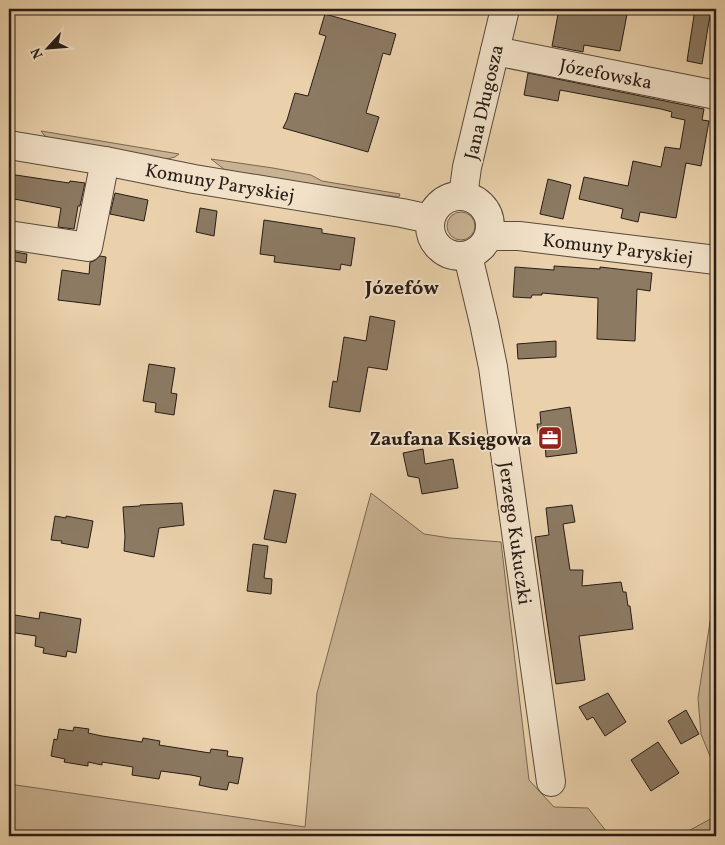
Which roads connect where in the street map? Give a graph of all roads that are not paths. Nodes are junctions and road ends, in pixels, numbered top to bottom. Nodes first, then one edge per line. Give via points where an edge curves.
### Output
1 (505, 9) edge
2 (495, 51) junction
3 (716, 95) edge
4 (9, 145) edge
5 (105, 160) junction
6 (463, 196) junction
7 (430, 219) junction
8 (9, 235) edge
9 (489, 236) junction
10 (468, 256) junction
11 (716, 260) edge
12 (551, 782) dead end

1 - 2 street, Jana Długosza
2 - 3 street, Józefowska
2 - 6 street, Jana Długosza
4 - 5 street, Komuny Paryskiej
5 - 7 street, Komuny Paryskiej via 194,179
5 - 8 street via 88,247
6 - 7 street via 446,199
6 - 9 street via 472,198 486,210 490,218
7 - 10 street via 432,238 437,246 452,256
9 - 10 street via 481,249
9 - 11 street, Komuny Paryskiej via 519,236
10 - 12 street, Jerzego Kukuczki via 493,367

